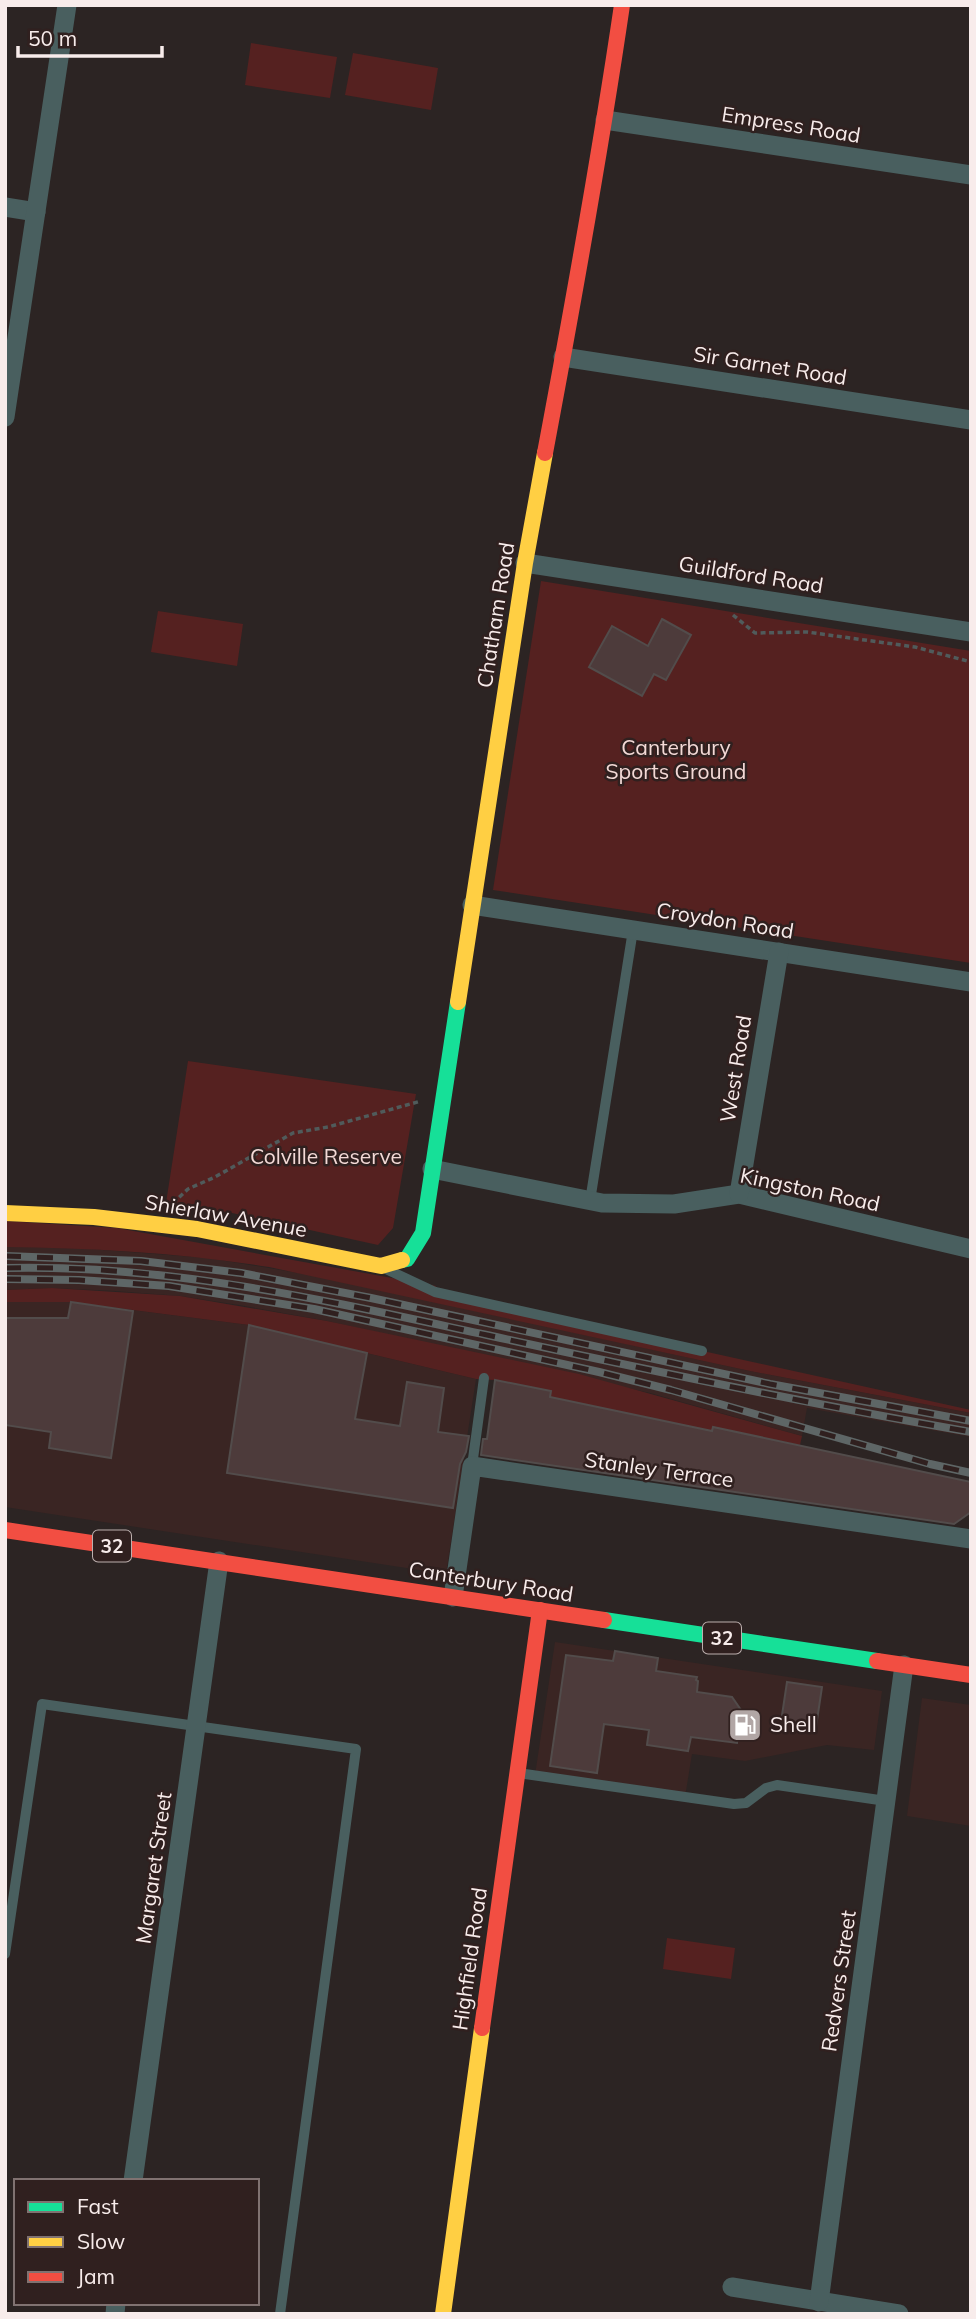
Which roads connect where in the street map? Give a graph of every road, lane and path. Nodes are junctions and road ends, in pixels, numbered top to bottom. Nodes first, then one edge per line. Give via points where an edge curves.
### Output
1 (67, 5) edge
2 (622, 5) edge
3 (605, 120) junction
4 (971, 175) edge
5 (5, 207) edge
6 (36, 212) junction
7 (563, 357) junction
8 (5, 417) edge
9 (971, 420) edge
10 (525, 563) junction
11 (701, 590) junction
12 (971, 632) edge
13 (971, 662) edge
14 (472, 905) junction
15 (633, 930) junction
16 (779, 952) junction
17 (971, 982) edge
18 (443, 1094) junction
19 (432, 1169) junction
20 (739, 1194) junction
21 (590, 1201) junction
22 (5, 1213) edge
23 (151, 1223) junction
24 (971, 1249) edge
25 (381, 1266) junction
26 (702, 1351) dead end
27 (484, 1378) dead end
28 (472, 1466) junction
29 (5, 1530) edge
30 (971, 1539) edge
31 (219, 1561) junction
32 (453, 1597) junction
33 (540, 1610) junction
34 (904, 1665) junction
35 (971, 1675) edge
36 (197, 1727) junction
37 (517, 1773) junction
38 (886, 1801) junction
39 (5, 1954) edge
40 (133, 2179) edge
41 (732, 2287) dead end
42 (819, 2302) junction
43 (280, 2314) edge
44 (443, 2314) edge
45 (899, 2314) edge

1 - 6 street
2 - 3 street, Chatham Road
3 - 4 street, Empress Road
3 - 7 street, Chatham Road
5 - 6 street
6 - 8 street
7 - 9 street, Sir Garnet Road
7 - 10 street, Chatham Road
10 - 11 street, Guildford Road
10 - 14 street, Chatham Road
11 - 12 street, Guildford Road
11 - 13 path via 755,632 807,632 915,647
14 - 15 street, Croydon Road
14 - 18 street, Chatham Road
15 - 16 street, Croydon Road
15 - 21 lane
16 - 17 street, Croydon Road
16 - 20 street, West Road
18 - 19 street, Chatham Road
18 - 23 path via 293,1133 188,1189
19 - 21 street, Kingston Road
19 - 25 street, Chatham Road via 423,1233 407,1259
20 - 21 street, Kingston Road via 674,1204
20 - 24 street, Kingston Road
22 - 23 street, Shierlaw Avenue
23 - 25 street, Shierlaw Avenue
25 - 26 lane via 435,1292
27 - 28 lane
28 - 30 street, Stanley Terrace
28 - 32 street
29 - 31 street, Canterbury Road / 32
31 - 32 street, Canterbury Road / 32
31 - 36 street, Margaret Street
32 - 33 street, Canterbury Road / 32
33 - 34 street, Canterbury Road / 32
33 - 37 street, Highfield Road
34 - 35 street, Canterbury Road / 32
34 - 38 street, Redvers Street
36 - 39 lane via 42,1704
36 - 40 street, Margaret Street
36 - 43 lane via 356,1749
37 - 38 lane via 734,1804 746,1803 777,1785
37 - 44 street, Highfield Road
38 - 42 street, Redvers Street
41 - 42 street
42 - 45 street

